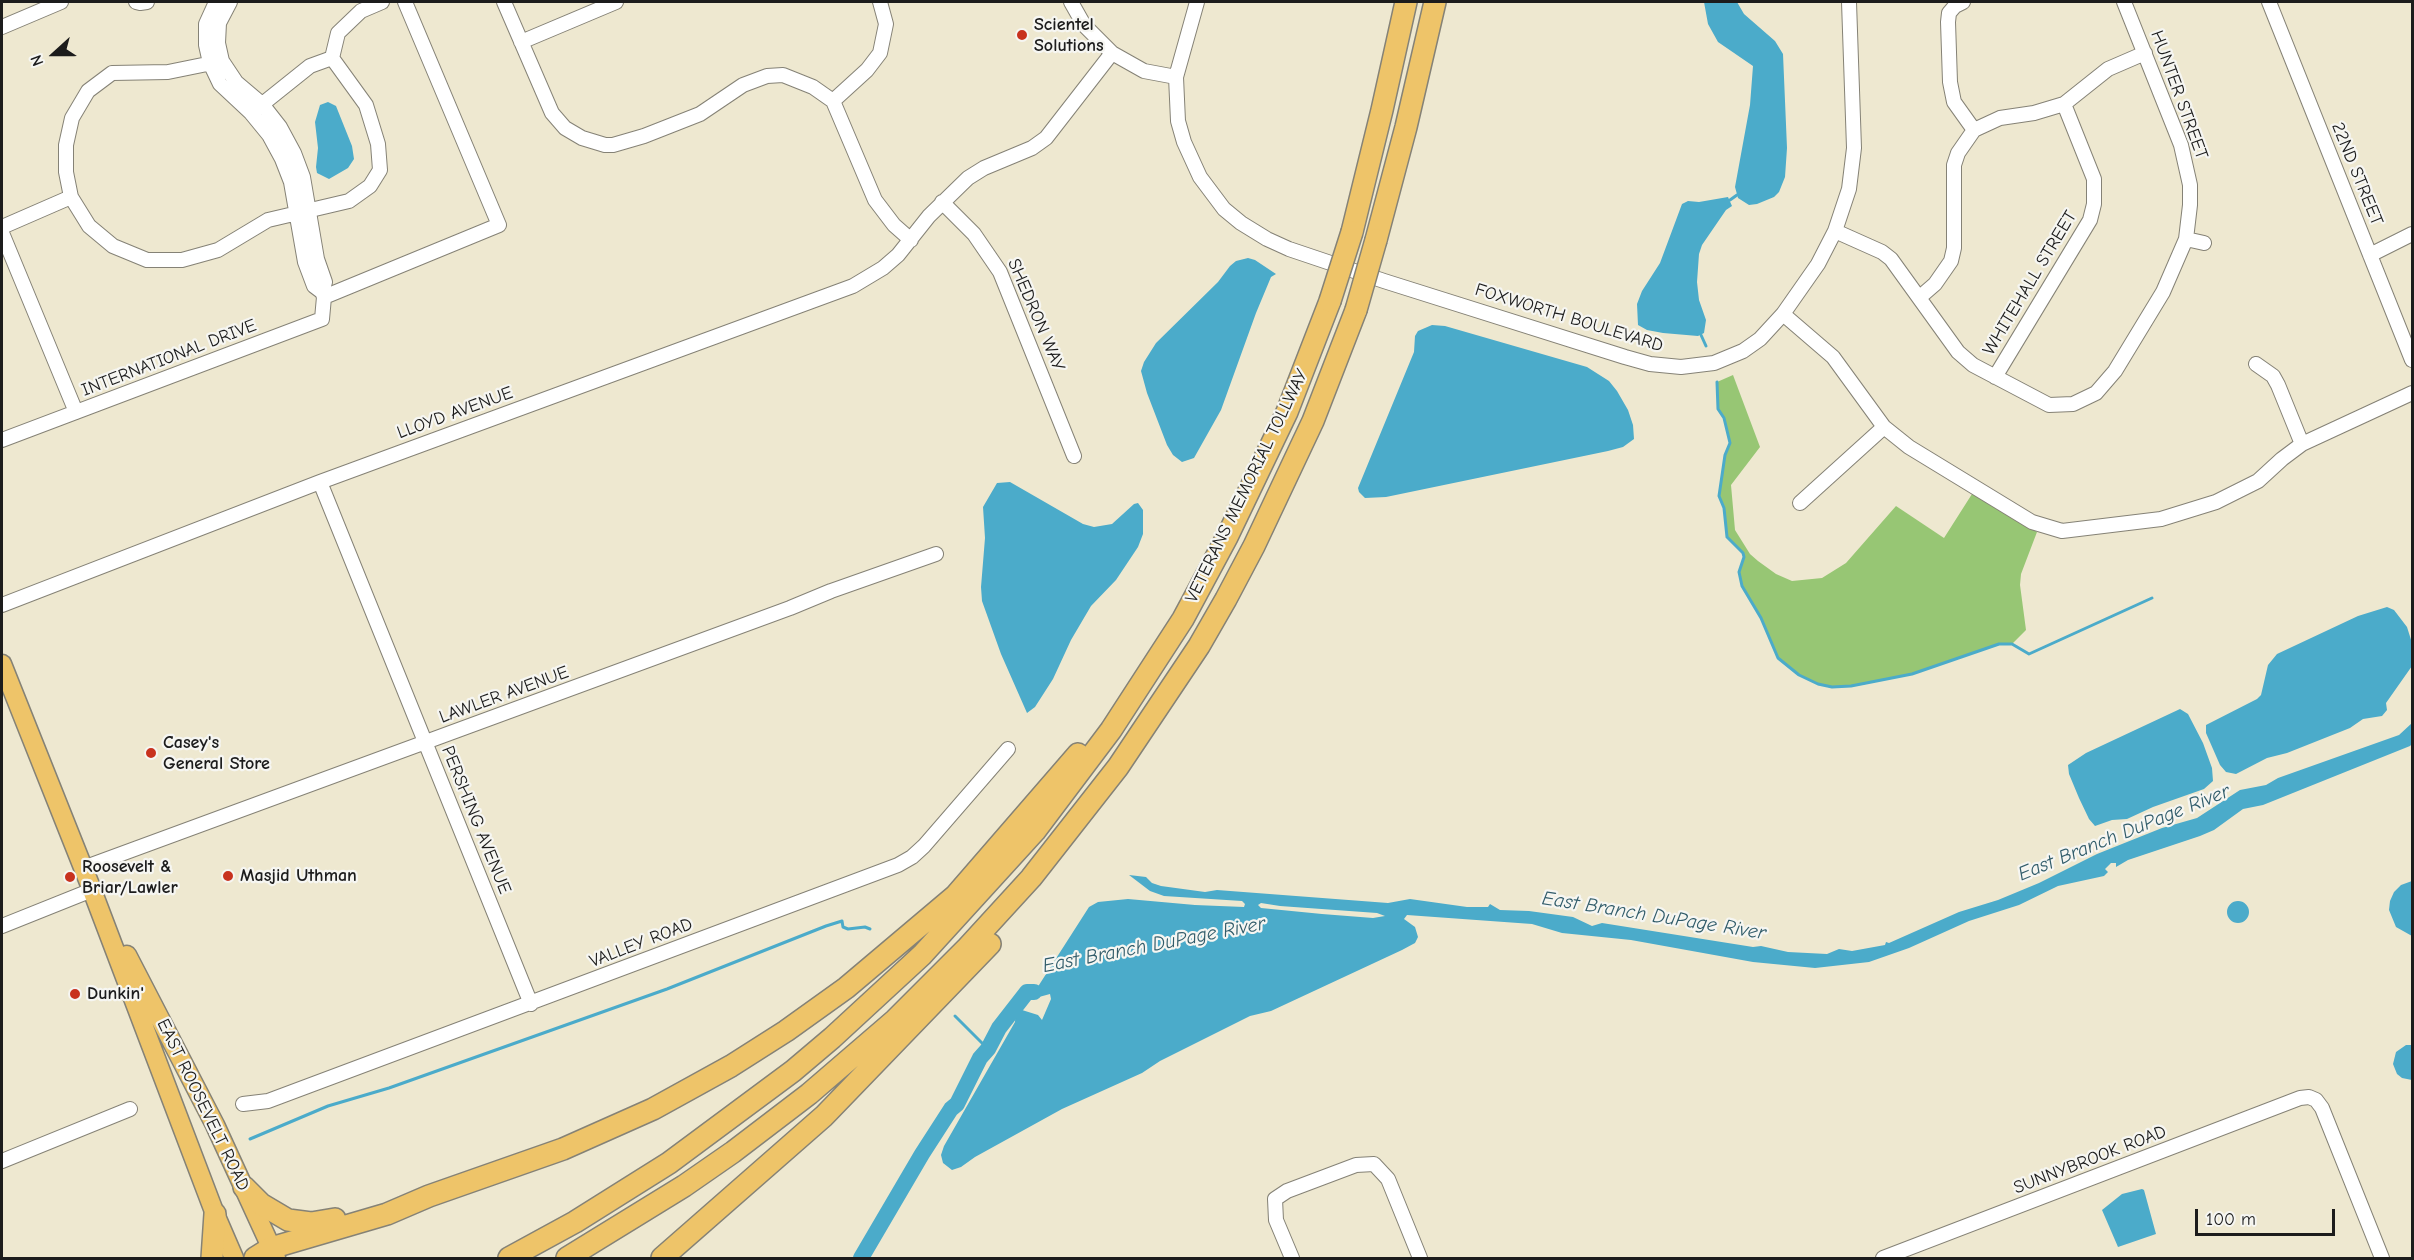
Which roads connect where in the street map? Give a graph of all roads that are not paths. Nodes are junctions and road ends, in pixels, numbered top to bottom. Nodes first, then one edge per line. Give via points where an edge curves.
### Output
1 (61, 2) edge
2 (136, 2) edge
3 (147, 2) edge
4 (216, 2) edge
5 (230, 2) edge
6 (382, 2) edge
7 (405, 2) edge
8 (504, 2) edge
9 (616, 2) edge
10 (880, 2) edge
11 (1071, 2) edge
12 (1197, 2) edge
13 (1406, 2) edge
14 (1435, 2) edge
15 (1850, 2) edge
16 (1963, 2) edge
17 (2124, 2) edge
18 (2269, 2) edge
19 (2, 27) edge
20 (521, 42) junction
21 (1112, 53) junction
22 (2145, 53) junction
23 (332, 58) junction
24 (216, 62) junction
25 (1176, 77) junction
26 (833, 101) junction
27 (2064, 104) junction
28 (256, 108) junction
29 (1974, 130) junction
30 (72, 196) junction
31 (942, 202) junction
32 (302, 212) junction
33 (2, 227) edge
34 (1835, 231) junction
35 (2, 233) edge
36 (2412, 234) edge
37 (2186, 239) junction
38 (911, 240) junction
39 (2204, 243) dead end
40 (2370, 255) junction
41 (323, 295) junction
42 (1920, 297) junction
43 (1783, 314) junction
44 (2412, 360) edge
45 (2256, 364) dead end
46 (1995, 377) junction
47 (2412, 393) edge
48 (76, 412) junction
49 (1884, 427) junction
50 (2, 440) edge
51 (2302, 444) junction
52 (1074, 456) dead end
53 (320, 482) junction
54 (1800, 503) dead end
55 (936, 554) dead end
56 (2, 605) edge
57 (2, 664) edge
58 (1136, 693) junction
59 (426, 742) junction
60 (1008, 749) dead end
61 (1118, 767) junction
62 (83, 868) junction
63 (92, 890) junction
64 (2, 926) edge
65 (531, 1004) junction
66 (243, 1104) dead end
67 (130, 1109) dead end
68 (2, 1161) edge
69 (244, 1187) junction
70 (429, 1196) junction
71 (215, 1214) junction
72 (267, 1255) edge
73 (212, 1258) edge
74 (234, 1258) edge
75 (509, 1258) edge
76 (567, 1258) edge
77 (662, 1258) edge
78 (1292, 1258) edge
79 (1420, 1258) edge
80 (1883, 1258) edge
81 (2382, 1258) edge

1 - 19 street
2 - 3 street
4 - 24 street via 206,24 206,45
5 - 24 street via 219,24
6 - 23 street via 361,11 338,33
7 - 41 street via 499,225
8 - 20 street
9 - 20 street
10 - 26 street via 886,24 880,53
11 - 21 street via 1084,25
12 - 25 street, FOXWORTH BOULEVARD
13 - 58 highway, VETERANS MEMORIAL TOLLWAY, bridge via 1352,232 1330,302 1287,412 1227,537 1183,619
14 - 61 highway, VETERANS MEMORIAL TOLLWAY, bridge via 1376,240 1327,389 1254,546 1199,646
15 - 34 street, FOXWORTH BOULEVARD via 1854,148 1849,189
16 - 29 street via 1949,13 1950,82 1954,102
17 - 22 street, HUNTER STREET
18 - 40 street, 22ND STREET
20 - 26 street via 555,118 582,138 605,145 693,117 743,85 766,76 783,75 813,87
21 - 25 street via 1144,70
21 - 31 street, LLOYD AVENUE via 1046,138 968,178
22 - 27 street via 2108,69
22 - 37 street, HUNTER STREET via 2184,155 2190,185
23 - 28 street via 310,66
23 - 32 street via 366,105 378,144 380,170 370,186 349,201
24 - 28 street via 220,84
24 - 30 street via 168,72 112,73 88,91 72,118 66,145 66,172
25 - 43 street, FOXWORTH BOULEVARD via 1177,111 1195,168 1215,198 1235,218 1289,249 1667,367 1703,365 1743,351
26 - 38 street via 876,200
27 - 29 street via 2000,118
27 - 46 street, WHITEHALL STREET via 2094,179 2090,220
28 - 32 street via 282,159
29 - 42 street via 1954,165 1951,261
30 - 32 street via 89,226 113,246 147,260 182,260 218,250 268,220
30 - 33 street
31 - 38 street, LLOYD AVENUE
31 - 52 street, SHEDRON WAY via 974,234 1000,272
32 - 41 street via 305,262 314,286
34 - 42 street, HUNTER STREET via 1882,252
34 - 43 street, FOXWORTH BOULEVARD via 1818,264
35 - 48 street
36 - 40 street
37 - 39 street
37 - 46 street, HUNTER STREET via 2163,292 2115,371 2096,393 2073,404 2049,405
38 - 53 street, LLOYD AVENUE via 883,268 853,286
40 - 44 street, 22ND STREET
41 - 48 street, INTERNATIONAL DRIVE via 324,315 317,322
42 - 46 street, HUNTER STREET via 1958,352
43 - 49 street via 1833,357
45 - 51 street via 2273,376
47 - 51 street
48 - 50 street, INTERNATIONAL DRIVE
49 - 51 street via 1924,457 2032,522 2062,531 2188,513 2258,481
49 - 54 street
53 - 56 street, LLOYD AVENUE
53 - 59 street, PERSHING AVENUE
55 - 59 street, LAWLER AVENUE
57 - 62 main road, EAST ROOSEVELT ROAD
58 - 70 highway via 955,896 846,988 786,1031 705,1081 624,1123
58 - 75 highway, VETERANS MEMORIAL TOLLWAY via 1020,848 928,948 841,1030 753,1103 669,1163
59 - 62 street, LAWLER AVENUE
59 - 65 street, PERSHING AVENUE
60 - 65 street, VALLEY ROAD via 924,846 898,865
61 - 76 highway, VETERANS MEMORIAL TOLLWAY via 1031,878 895,1020 733,1152
61 - 77 highway via 1110,794 1078,837 972,963 824,1116
62 - 63 main road, EAST ROOSEVELT ROAD
63 - 64 street
63 - 69 main road, EAST ROOSEVELT ROAD
63 - 71 main road, EAST ROOSEVELT ROAD
65 - 66 street, VALLEY ROAD via 268,1101
67 - 68 street
69 - 70 highway via 261,1204 288,1220 311,1223
69 - 72 main road, EAST ROOSEVELT ROAD
70 - 72 highway
71 - 73 highway
71 - 74 main road, EAST ROOSEVELT ROAD
78 - 79 street via 1276,1220 1275,1199 1356,1165 1374,1164 1388,1179
80 - 81 street, SUNNYBROOK ROAD via 2300,1098 2311,1098 2322,1108

